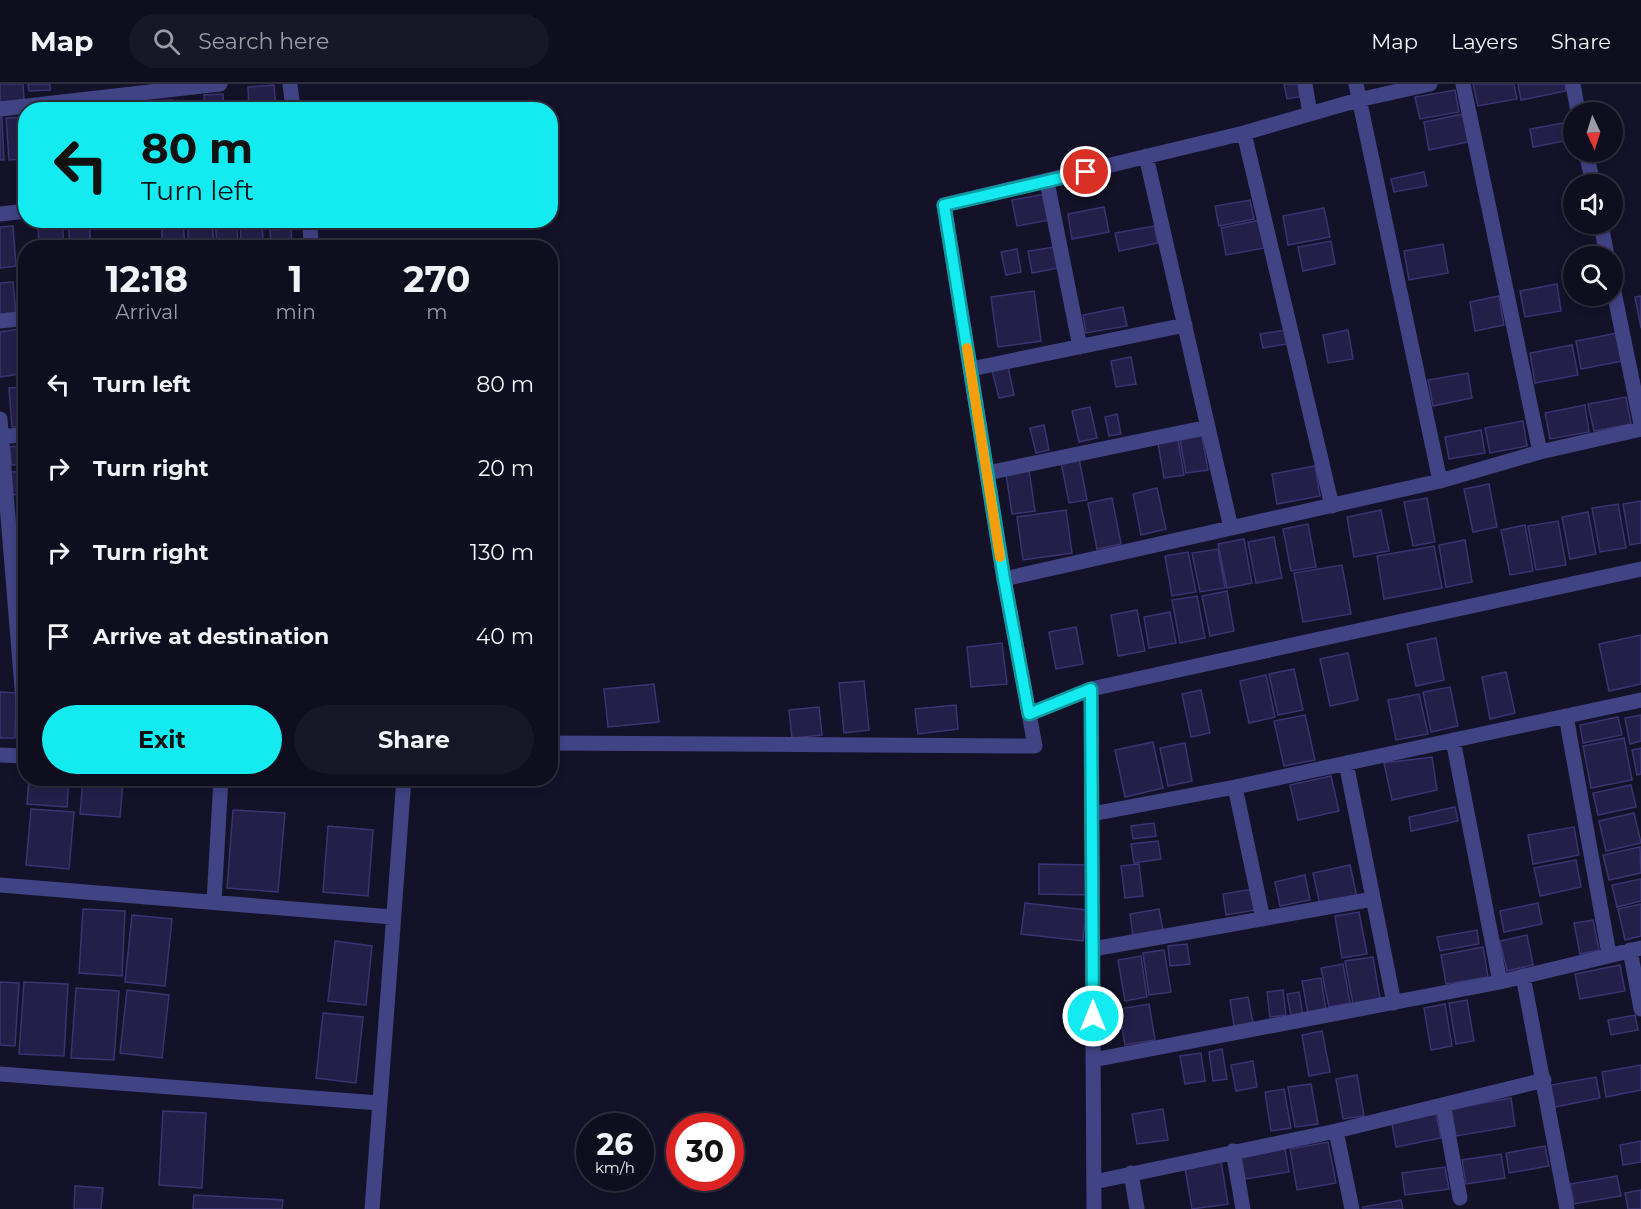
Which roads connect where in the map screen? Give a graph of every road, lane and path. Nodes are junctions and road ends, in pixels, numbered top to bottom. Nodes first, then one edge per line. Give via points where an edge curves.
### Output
1 (220, 84) edge
2 (290, 84) edge
3 (1305, 84) edge
4 (1356, 84) edge
5 (1430, 84) edge
6 (1463, 84) edge
7 (1573, 84) edge
8 (1409, 87) edge
9 (1358, 100) junction
10 (62, 102) edge
11 (292, 102) edge
12 (1576, 102) edge
13 (18, 107) edge
14 (0, 109) edge
15 (1310, 114) junction
16 (1244, 133) junction
17 (1146, 156) junction
18 (1047, 182) junction
19 (18, 212) edge
20 (0, 214) edge
21 (1617, 306) edge
22 (18, 319) edge
23 (0, 321) edge
24 (1185, 325) junction
25 (1080, 346) junction
26 (971, 369) junction
27 (0, 419) edge
28 (1641, 424) edge
29 (1208, 427) junction
30 (1641, 429) edge
31 (18, 435) edge
32 (3, 437) junction
33 (1540, 452) junction
34 (2, 457) edge
35 (987, 473) junction
36 (1440, 481) junction
37 (1332, 506) junction
38 (1231, 528) junction
39 (5, 553) edge
40 (1641, 569) edge
41 (1004, 579) junction
42 (18, 667) edge
43 (1091, 689) junction
44 (1641, 700) edge
45 (1029, 714) junction
46 (1566, 716) junction
47 (1453, 740) junction
48 (558, 743) edge
49 (0, 755) edge
50 (18, 756) edge
51 (1347, 763) junction
52 (221, 786) edge
53 (403, 786) edge
54 (1235, 787) junction
55 (1092, 814) junction
56 (0, 885) edge
57 (1373, 899) junction
58 (214, 902) junction
59 (392, 917) junction
60 (1263, 919) junction
61 (1093, 949) junction
62 (1636, 949) edge
63 (1609, 954) junction
64 (1523, 976) junction
65 (1500, 982) junction
66 (1394, 1003) junction
67 (1641, 1009) edge
68 (1093, 1060) junction
69 (0, 1074) edge
70 (1544, 1080) junction
71 (379, 1103) junction
72 (1443, 1105) junction
73 (1336, 1131) junction
74 (1233, 1151) junction
75 (1131, 1173) junction
76 (1094, 1182) junction
77 (1460, 1198) dead end
78 (372, 1209) edge
79 (1094, 1209) edge
80 (1137, 1209) edge
81 (1243, 1209) edge
82 (1352, 1209) edge
83 (1567, 1209) edge

1 - 10 street
2 - 11 street
3 - 15 street
4 - 9 street
5 - 8 street
6 - 33 street
7 - 12 street
8 - 9 street
9 - 15 street
9 - 36 street
13 - 14 street
15 - 16 street
16 - 17 street
16 - 37 street
17 - 18 street
17 - 24 street
18 - 25 street
18 - 26 street via 944,205
19 - 20 street
21 - 28 street
22 - 23 street
24 - 25 street
24 - 29 street
25 - 26 street
26 - 35 street
27 - 32 street
29 - 35 street
29 - 38 street
30 - 33 street
31 - 32 street
32 - 34 street
33 - 36 street
34 - 39 street
35 - 41 street
36 - 37 street
37 - 38 street
38 - 41 street
39 - 42 street
40 - 43 street
41 - 45 street
43 - 45 street
43 - 55 street
44 - 46 street
45 - 48 street via 1035,746
46 - 47 street
46 - 63 street
47 - 51 street
47 - 65 street
49 - 50 street
51 - 54 street
51 - 57 street
52 - 58 street
53 - 59 street
54 - 55 street
54 - 60 street
55 - 61 street
56 - 58 street
57 - 60 street
57 - 66 street
58 - 59 street
59 - 71 street
60 - 61 street
61 - 68 street
62 - 63 street
62 - 67 street
63 - 64 street
64 - 65 street
64 - 70 street
65 - 66 street
66 - 68 street
68 - 76 street
69 - 71 street
70 - 72 street
70 - 83 street
71 - 78 street
72 - 73 street
72 - 77 street
73 - 74 street
73 - 82 street
74 - 75 street
74 - 81 street
75 - 76 street
75 - 80 street
76 - 79 street

